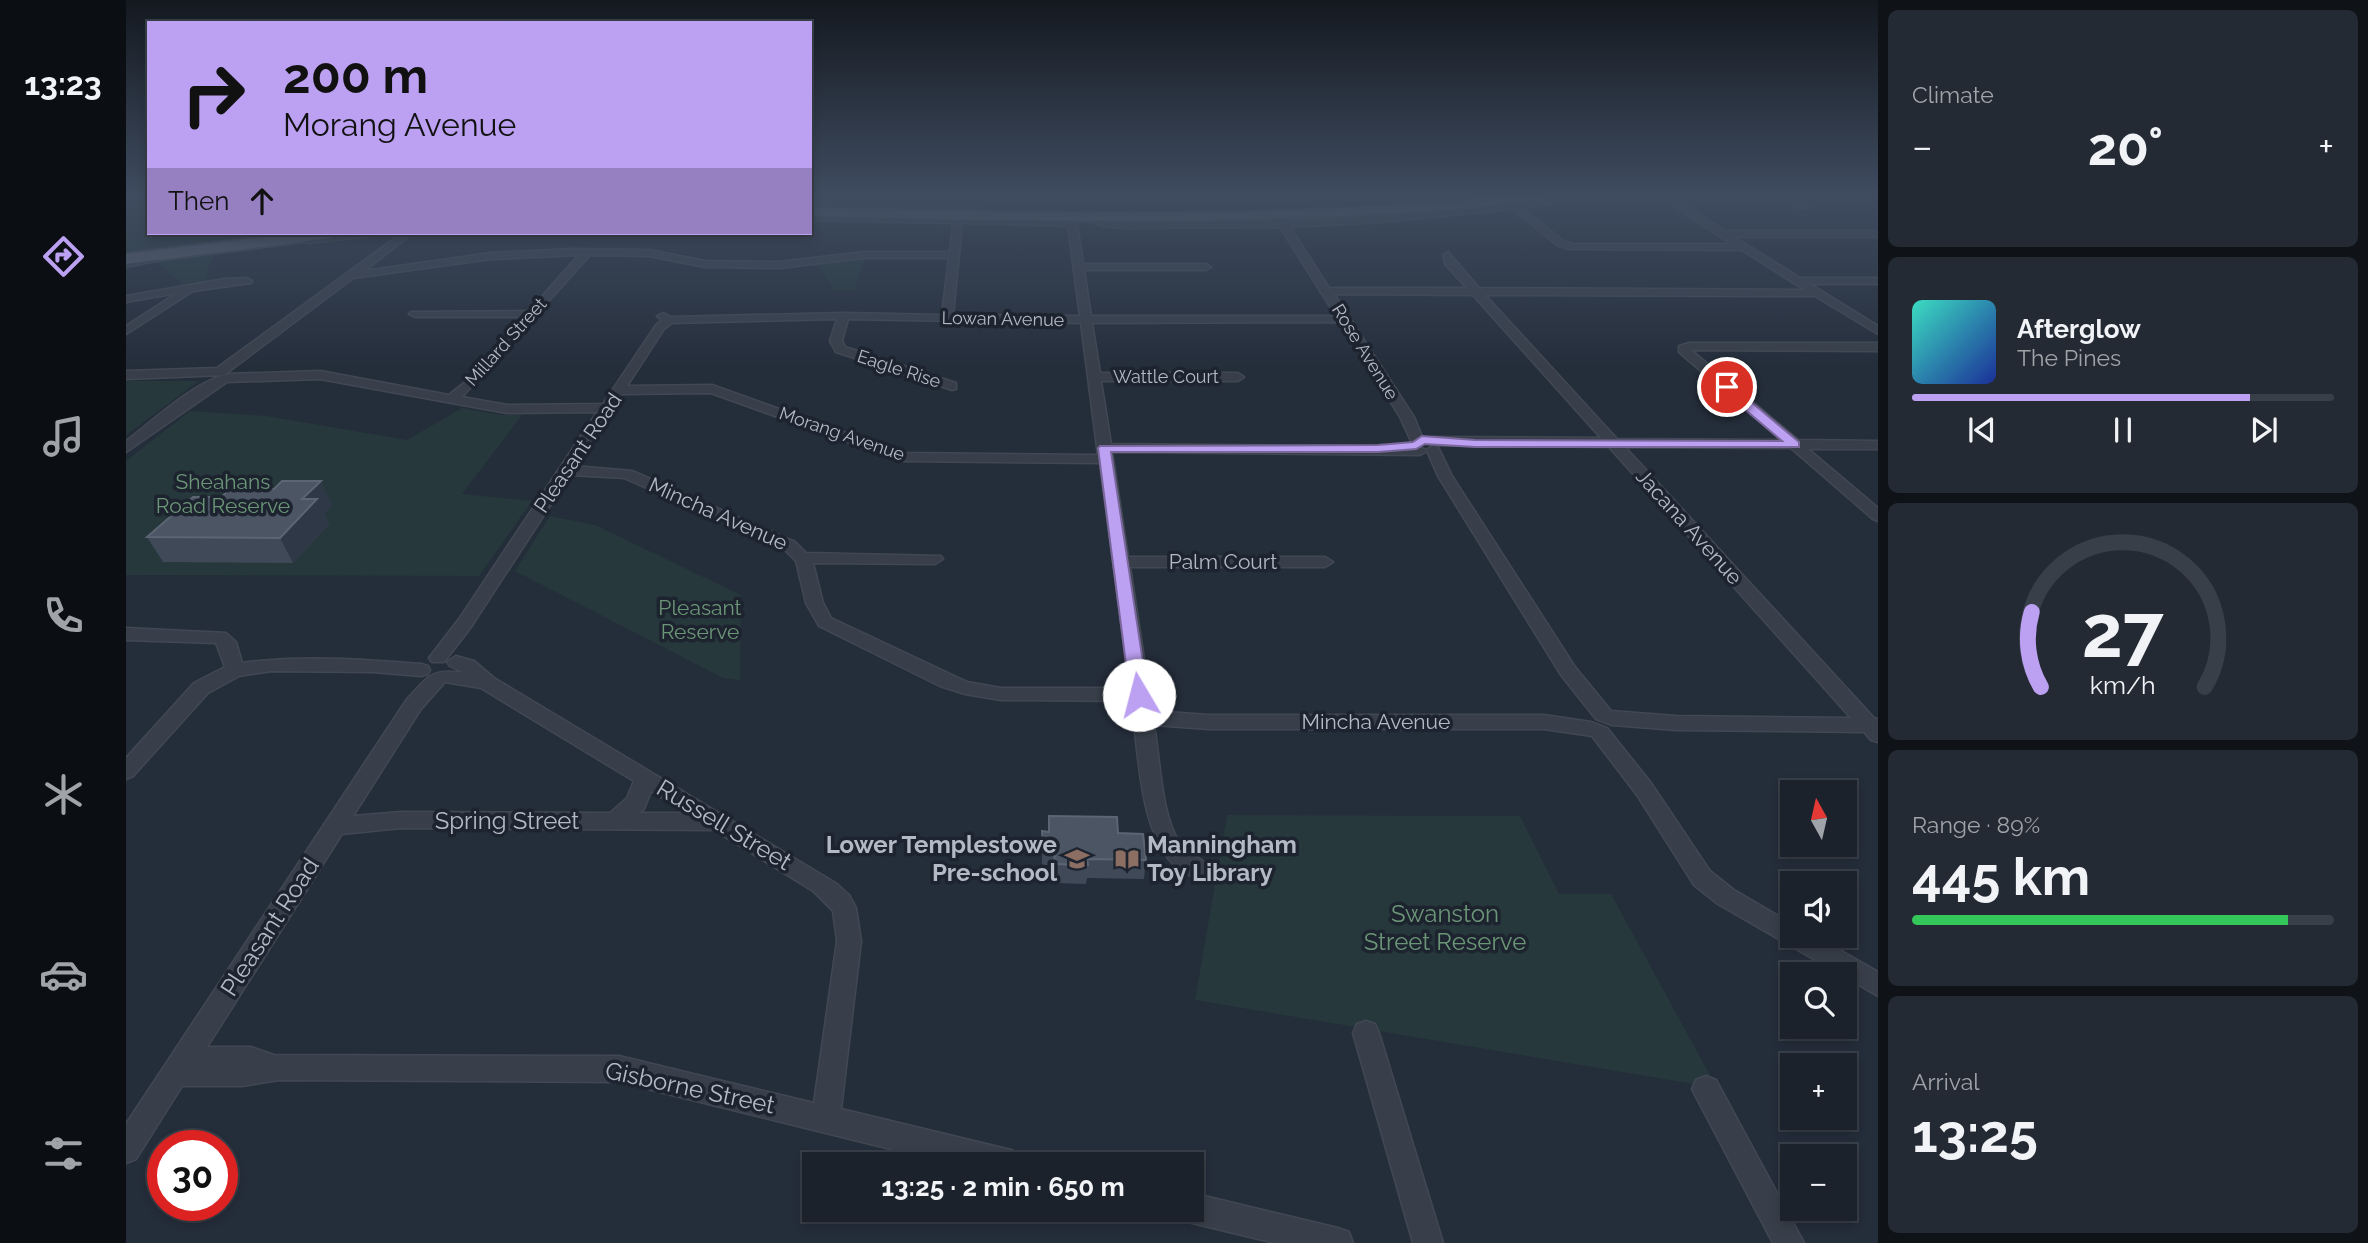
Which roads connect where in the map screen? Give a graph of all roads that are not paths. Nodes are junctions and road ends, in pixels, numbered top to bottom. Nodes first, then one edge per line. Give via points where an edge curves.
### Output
1 (157, 254) edge
2 (164, 254) edge
3 (376, 254) edge
4 (539, 254) edge
5 (585, 254) edge
6 (655, 254) edge
7 (1077, 254) edge
8 (1303, 254) edge
9 (1755, 254) edge
10 (954, 255) joint
11 (1448, 255) dead end
12 (126, 259) edge
13 (126, 264) edge
14 (1078, 267) junction
15 (1206, 267) dead end
16 (347, 276) junction
17 (247, 281) dead end
18 (1799, 281) junction
19 (1878, 281) edge
20 (185, 289) junction
21 (1327, 291) junction
22 (1476, 292) junction
23 (1817, 293) junction
24 (126, 299) edge
25 (415, 314) dead end
26 (531, 314) junction
27 (844, 316) junction
28 (666, 318) joint
29 (947, 318) junction
30 (1344, 319) junction
31 (1085, 320) junction
32 (126, 331) edge
33 (1878, 331) edge
34 (1670, 343) dead end
35 (1874, 346) edge
36 (1684, 347) junction
37 (126, 375) edge
38 (222, 375) junction
39 (1094, 377) junction
40 (1238, 377) dead end
41 (952, 386) dead end
42 (621, 388) junction
43 (452, 399) junction
44 (608, 409) junction
45 (1614, 444) junction
46 (1794, 445) junction
47 (1878, 445) edge
48 (1426, 446) junction
49 (126, 448) edge
50 (1105, 454) junction
51 (567, 470) junction
52 (1878, 516) edge
53 (804, 558) junction
54 (934, 559) dead end
55 (1121, 562) junction
56 (1325, 562) dead end
57 (126, 634) edge
58 (438, 667) junction
59 (235, 670) junction
60 (1139, 695) junction
61 (1144, 722) junction
62 (1602, 723) junction
63 (1875, 728) edge
64 (126, 771) edge
65 (645, 778) junction
66 (339, 820) junction
67 (614, 821) junction
68 (719, 822) junction
69 (1199, 870) dead end
70 (1780, 929) edge
71 (1813, 948) edge
72 (1878, 985) edge
73 (1366, 1033) dead end
74 (180, 1066) junction
75 (1706, 1089) dead end
76 (826, 1119) junction
77 (126, 1149) edge
78 (962, 1152) edge
79 (1204, 1211) edge
80 (1338, 1243) edge
81 (1428, 1243) edge
82 (1789, 1243) edge

1 - 12 main road
2 - 13 street
3 - 16 street
4 - 16 street
5 - 26 street, Millard Street
6 - 10 street via 710,264 779,265 864,255
7 - 14 street
8 - 21 street, Rose Avenue
9 - 18 street
10 - 29 street
11 - 22 street, Jacana Avenue
14 - 15 street
14 - 31 street
16 - 38 street
17 - 20 street
18 - 19 street
18 - 23 street
20 - 24 street
20 - 32 street via 184,295
21 - 22 street
21 - 30 street, Rose Avenue
22 - 23 street
22 - 45 street, Jacana Avenue
23 - 33 street
25 - 26 street
26 - 43 street, Millard Street
27 - 28 street, Lowan Avenue
27 - 29 street, Lowan Avenue
27 - 41 street, Eagle Rise via 836,341 840,349
28 - 42 street, Pleasant Road
29 - 31 street, Lowan Avenue
30 - 31 street, Lowan Avenue
30 - 48 street, Rose Avenue
31 - 39 street
34 - 36 street
35 - 36 street
36 - 46 street
37 - 38 street
38 - 43 street via 320,375
38 - 49 street
39 - 40 street, Wattle Court
39 - 50 street
42 - 44 street, Pleasant Road
42 - 50 street, Morang Avenue via 719,391 900,457
43 - 44 street via 507,409
44 - 51 street, Pleasant Road
45 - 46 street, Morang Avenue
45 - 48 street, Morang Avenue
45 - 63 street, Jacana Avenue
46 - 47 street, Morang Avenue
46 - 52 street
48 - 50 street, Morang Avenue
48 - 62 street, Rose Avenue
50 - 55 street
51 - 53 street, Mincha Avenue via 635,476 789,545
51 - 58 street, Pleasant Road
53 - 54 street
53 - 60 street, Mincha Avenue via 817,610 825,622 947,682 1001,694
55 - 56 street, Palm Court
55 - 60 street
57 - 59 street via 220,637 227,642
58 - 59 street, Russell Street via 260,666
58 - 65 street, Russell Street via 486,682
58 - 66 street, Pleasant Road
59 - 64 street via 201,688
60 - 61 street
61 - 62 street, Mincha Avenue
61 - 69 street via 1167,844 1176,858
62 - 63 street, Mincha Avenue
62 - 70 street, Rose Avenue via 1702,878
65 - 67 street via 636,803
65 - 68 street, Russell Street
66 - 67 street, Spring Street
66 - 74 street, Pleasant Road
67 - 68 street, Spring Street
68 - 76 street, Russell Street via 821,884 846,910 849,940
71 - 72 street, Rose Avenue
73 - 81 street
74 - 76 street, Gisborne Street via 242,1073 279,1067 619,1069
74 - 77 street, Pleasant Road
75 - 82 street
76 - 78 street, Gisborne Street
79 - 80 street

